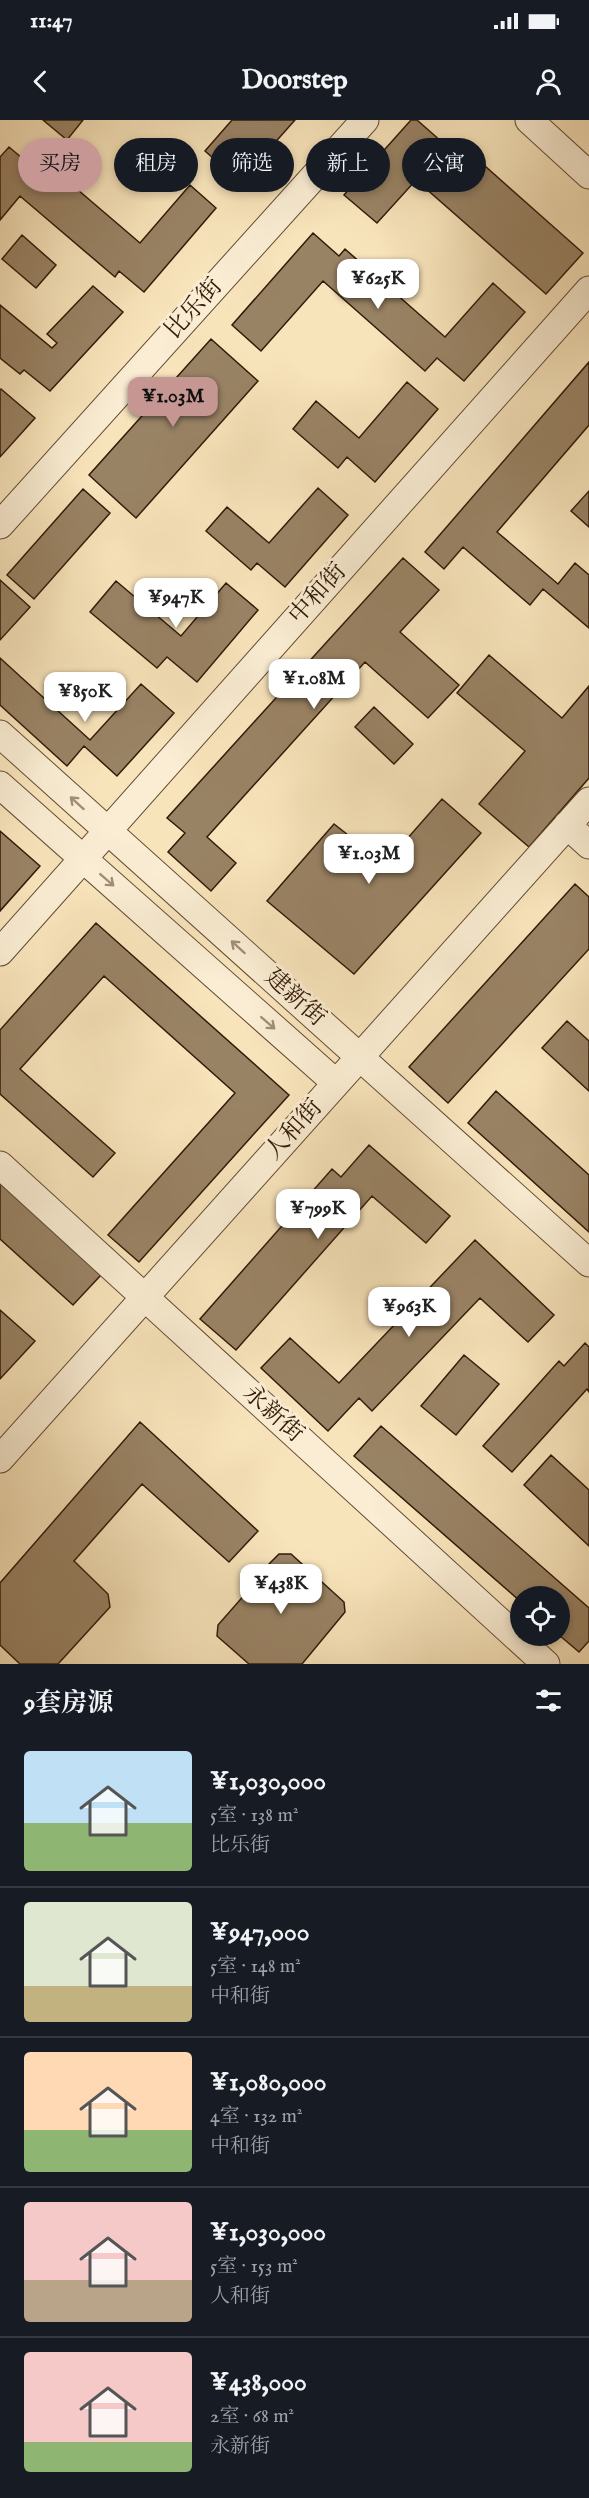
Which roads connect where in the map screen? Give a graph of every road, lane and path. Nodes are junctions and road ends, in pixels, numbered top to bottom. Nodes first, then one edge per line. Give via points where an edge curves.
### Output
1 (365, 120) edge
2 (529, 120) edge
3 (589, 175) edge
4 (589, 290) edge
5 (0, 525) edge
6 (0, 734) edge
7 (0, 785) edge
8 (589, 801) edge
9 (567, 825) junction
10 (109, 830) junction
11 (589, 845) edge
12 (83, 859) junction
13 (0, 952) edge
14 (359, 1057) junction
15 (336, 1083) junction
16 (0, 1165) edge
17 (589, 1263) edge
18 (145, 1297) junction
19 (0, 1459) edge
20 (546, 1664) edge

1 - 5 street, 比乐街
2 - 3 street
4 - 10 street, 中和街
10 -> 6 street, 建新街
7 - 12 street, 建新街
8 - 9 street, 人和街
9 - 11 street
9 - 14 street, 人和街
10 - 12 street, 中和街
14 -> 10 street, 建新街
12 - 13 street, 中和街
12 -> 15 street, 建新街
14 - 15 street, 人和街
14 - 17 street, 建新街
15 - 18 street, 人和街
16 - 18 street, 永新街
18 - 19 street, 人和街
18 - 20 street, 永新街

